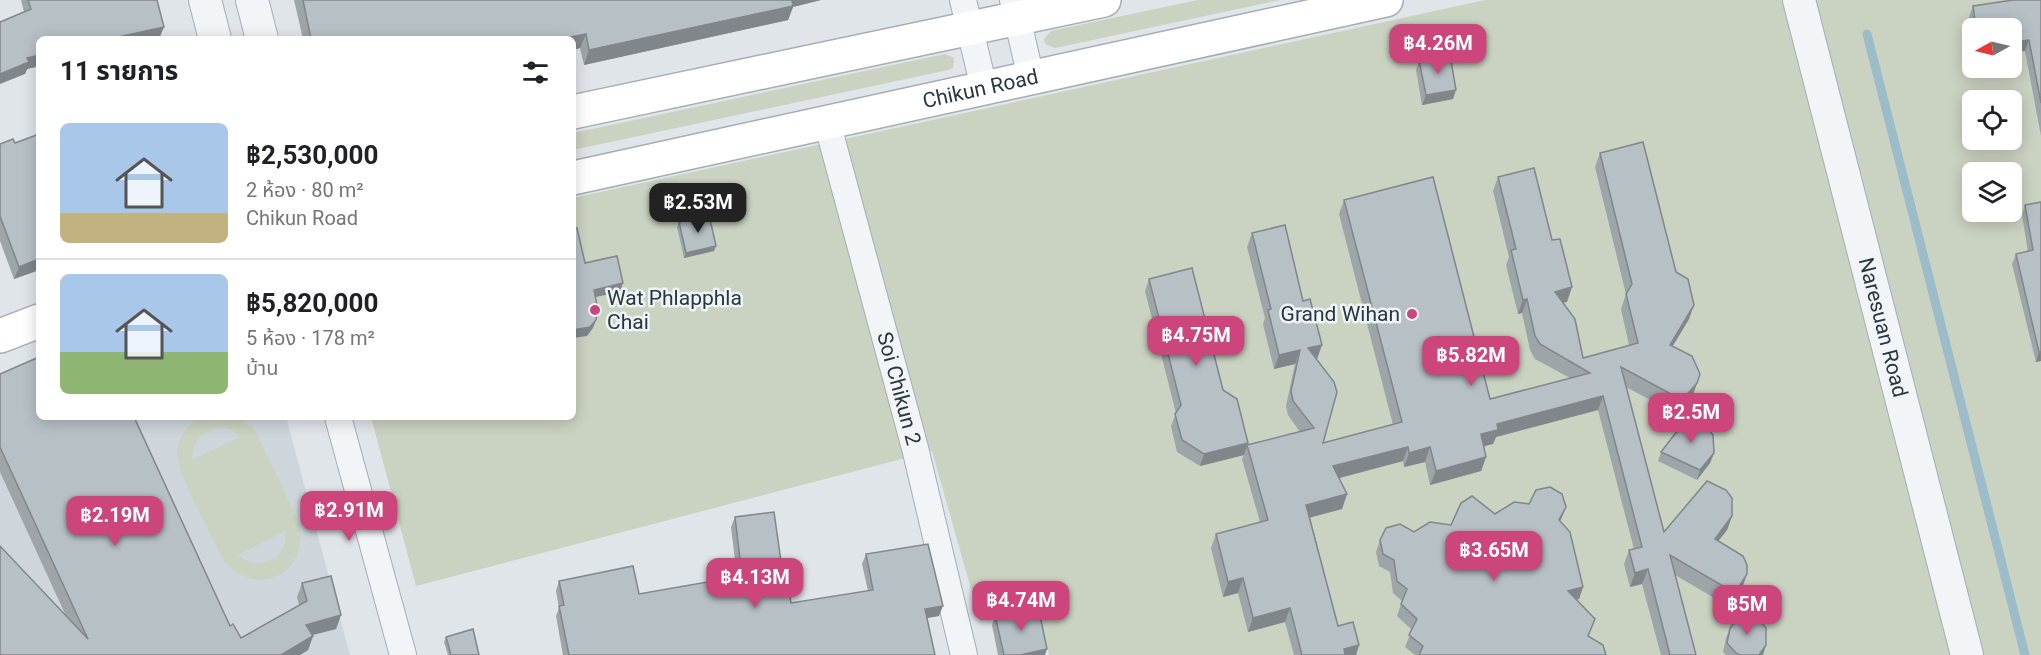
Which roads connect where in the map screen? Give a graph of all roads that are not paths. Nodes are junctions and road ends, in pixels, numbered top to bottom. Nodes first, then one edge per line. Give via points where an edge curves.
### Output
1 (205, 0) edge
2 (252, 0) edge
3 (1104, 0) edge
4 (1386, 0) edge
5 (1799, 0) edge
6 (1015, 9) edge
7 (967, 14) edge
8 (214, 36) edge
9 (261, 36) edge
10 (1031, 78) junction
11 (984, 88) junction
12 (576, 111) edge
13 (827, 122) junction
14 (576, 177) edge
15 (36, 322) edge
16 (0, 336) edge
17 (339, 420) edge
18 (403, 655) edge
19 (964, 655) edge
20 (1967, 655) edge

1 - 8 street
2 - 9 street
3 - 6 main road
4 - 10 main road, Chikun Road
5 - 20 street, Naresuan Road
6 - 7 main road
6 - 10 street
7 - 11 street
7 - 12 main road
10 - 11 main road, Chikun Road
11 - 13 main road, Chikun Road
13 - 14 main road, Chikun Road
13 - 19 street, Soi Chikun 2 via 915,448
15 - 16 main road
17 - 18 street

